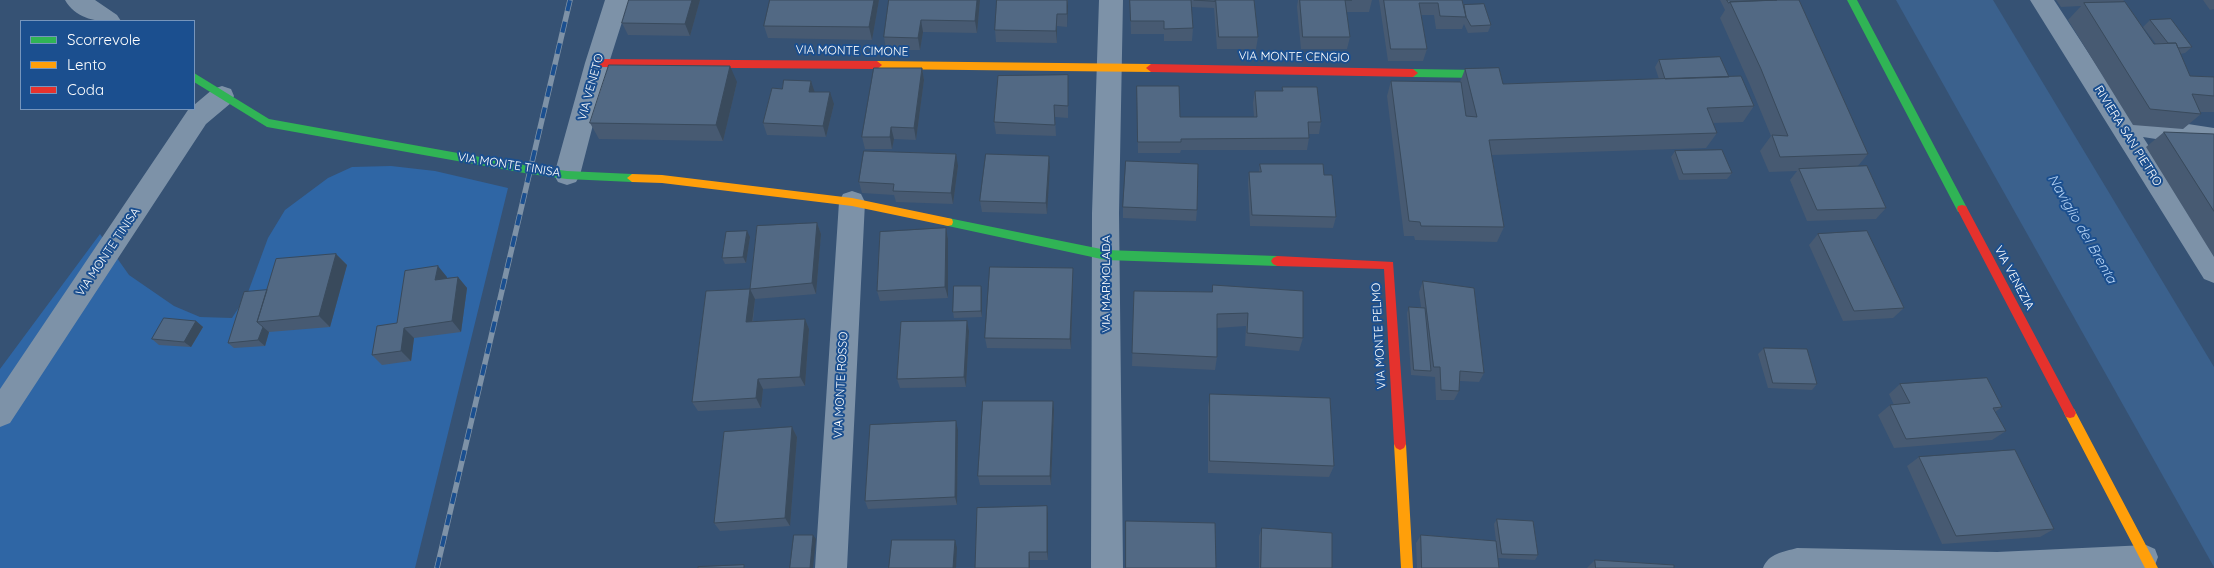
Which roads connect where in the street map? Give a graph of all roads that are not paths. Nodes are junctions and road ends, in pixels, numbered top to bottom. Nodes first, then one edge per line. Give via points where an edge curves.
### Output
1 (77, 0) edge
2 (617, 0) edge
3 (1111, 0) edge
4 (1852, 0) edge
5 (2042, 0) edge
6 (107, 20) edge
7 (597, 62) junction
8 (1108, 68) junction
9 (1480, 74) edge
10 (195, 78) edge
11 (222, 96) junction
12 (2120, 124) junction
13 (2214, 138) edge
14 (567, 175) junction
15 (852, 202) junction
16 (1106, 255) junction
17 (2214, 272) edge
18 (0, 414) edge
19 (2149, 563) edge
20 (1998, 566) edge
21 (831, 568) edge
22 (1107, 568) edge
23 (1407, 568) edge
24 (1775, 568) edge

1 - 6 street
2 - 7 street, VIA VENETO
3 - 8 street, VIA MARMOLADA
4 - 19 street, VIA VENEZIA
5 - 12 street, RIVIERA SAN PIETRO
7 - 8 street, VIA MONTE CIMONE
7 - 14 street, VIA VENETO
8 - 9 street, VIA MONTE CENGIO
8 - 16 street, VIA MARMOLADA
10 - 11 street, VIA MONTE TINISA
11 - 14 street, VIA MONTE TINISA via 267,123
11 - 18 street, VIA MONTE TINISA via 197,117
12 - 13 street
12 - 17 street, RIVIERA SAN PIETRO
14 - 15 street via 662,179
15 - 16 street
15 - 21 street, VIA MONTE ROSSO
16 - 22 street, VIA MARMOLADA
16 - 23 street, VIA MONTE PELMO via 1389,265
19 - 20 lane
20 - 24 lane via 1797,560

